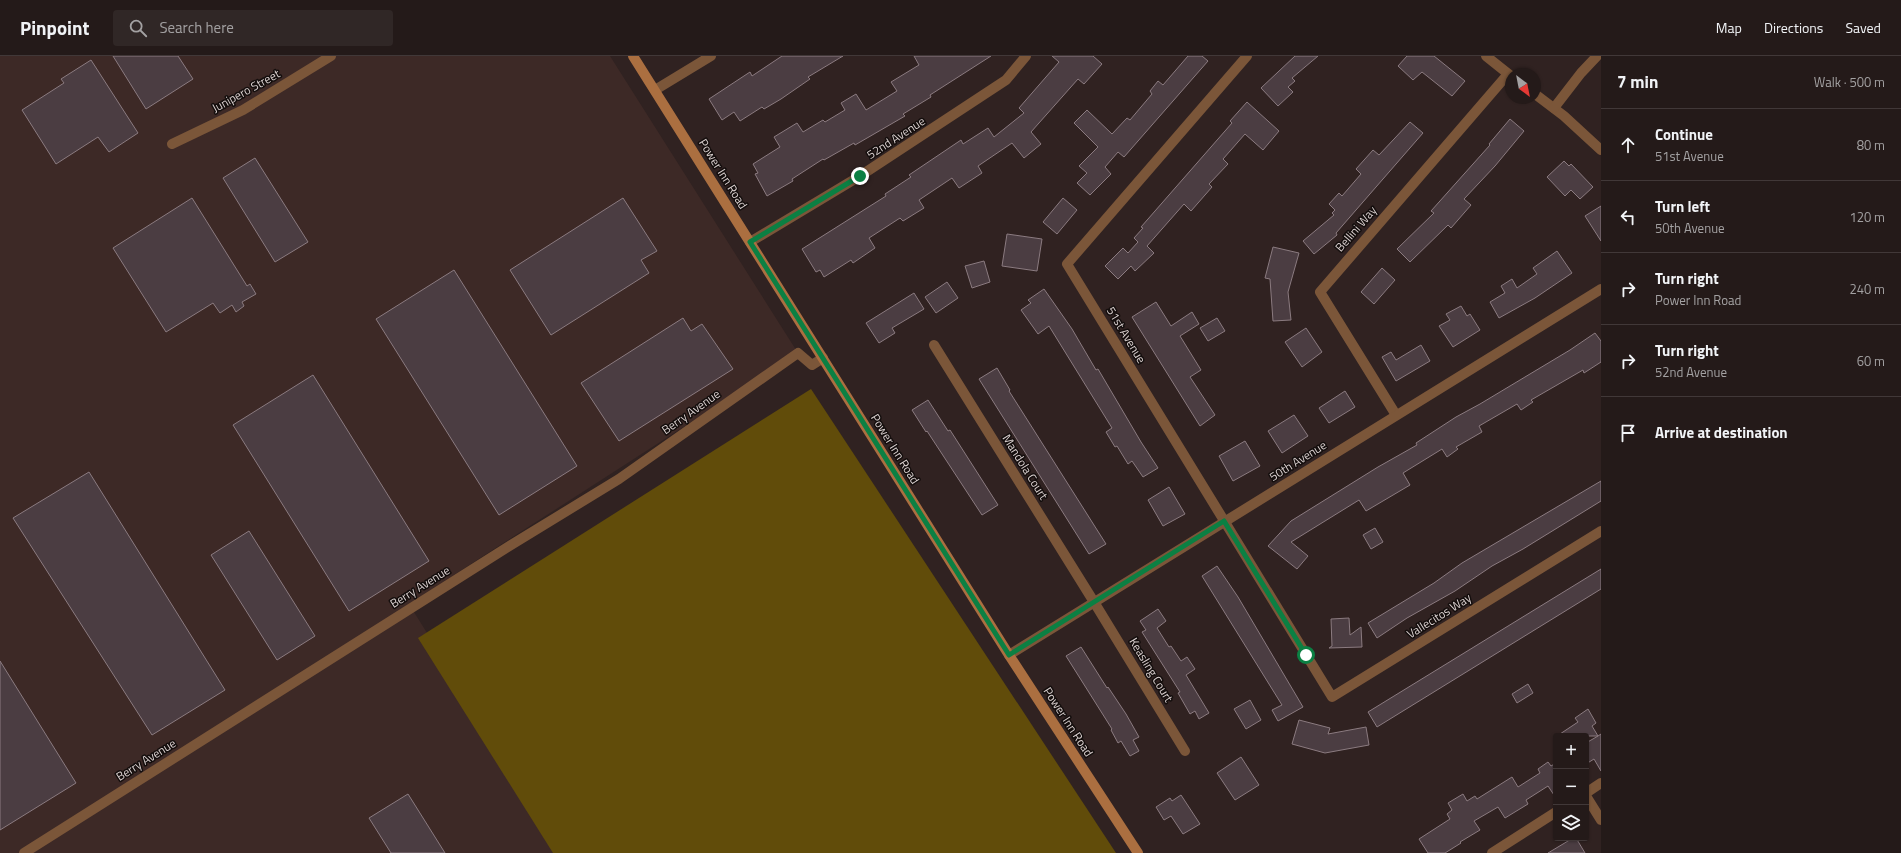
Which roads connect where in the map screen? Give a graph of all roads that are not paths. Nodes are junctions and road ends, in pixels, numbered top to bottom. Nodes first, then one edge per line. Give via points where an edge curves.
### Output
1 (331, 56) edge
2 (633, 56) edge
3 (711, 56) edge
4 (1026, 56) edge
5 (1247, 56) edge
6 (1486, 56) edge
7 (1597, 56) edge
8 (1505, 72) edge
9 (1505, 80) edge
10 (654, 90) junction
11 (1541, 98) edge
12 (1554, 108) junction
13 (172, 144) dead end
14 (1601, 150) edge
15 (750, 242) junction
16 (1601, 289) edge
17 (934, 346) dead end
18 (823, 358) junction
19 (1396, 415) junction
20 (1224, 521) junction
21 (1601, 531) edge
22 (1094, 602) junction
23 (1009, 655) junction
24 (1306, 655) joint
25 (1185, 751) dead end
26 (1601, 784) edge
27 (1589, 791) edge
28 (1589, 801) edge
29 (1553, 814) edge
30 (1601, 820) edge
31 (24, 853) edge
32 (1138, 853) edge
33 (1492, 853) edge

1 - 13 street, Junipero Street via 243,110
2 - 10 main road, Power Inn Road
3 - 10 street
4 - 15 street, 52nd Avenue via 1006,80 860,176
5 - 20 street, 51st Avenue via 1067,264
6 - 8 street
7 - 12 street
9 - 19 street, Bellini Way via 1320,292
10 - 15 main road, Power Inn Road
11 - 12 street
12 - 14 street
15 - 18 main road, Power Inn Road
16 - 19 street, 50th Avenue
17 - 22 street, Mandola Court
18 - 23 main road, Power Inn Road
18 - 31 street, Berry Avenue via 812,365 798,353 619,479
19 - 20 street, 50th Avenue
20 - 22 street, 50th Avenue
20 - 24 street, 51st Avenue
21 - 24 street, Vallecitos Way via 1332,697
22 - 23 street, 50th Avenue
22 - 25 street, Keasling Court
23 - 32 main road, Power Inn Road
26 - 27 street
28 - 30 street
29 - 33 street

